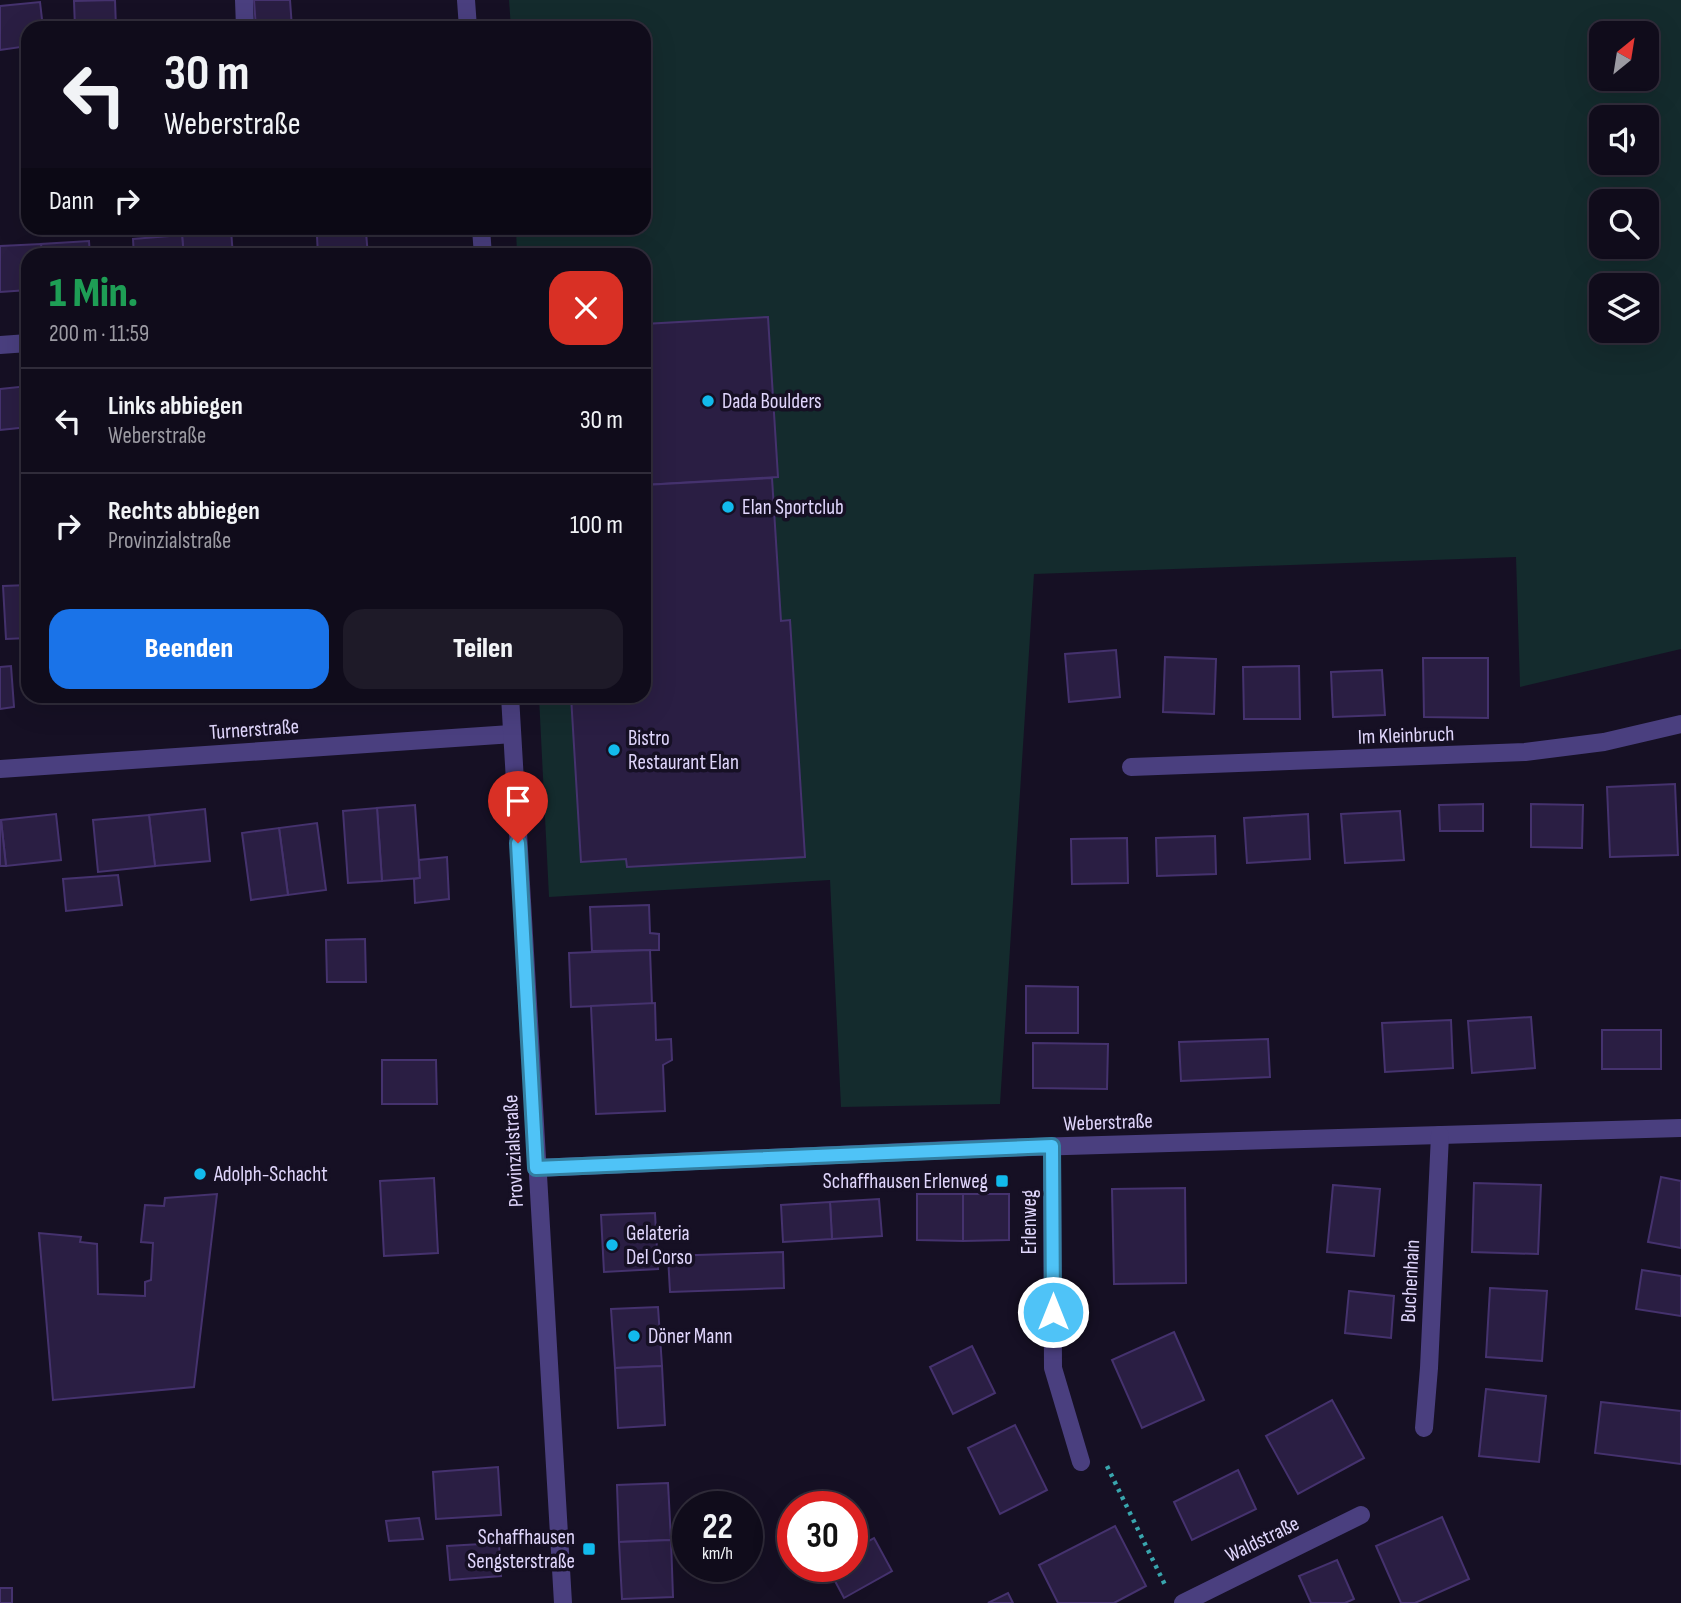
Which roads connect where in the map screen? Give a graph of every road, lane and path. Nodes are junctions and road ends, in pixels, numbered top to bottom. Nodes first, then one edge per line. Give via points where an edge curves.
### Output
1 (244, 0) edge
2 (466, 0) edge
3 (245, 21) edge
4 (468, 21) edge
5 (21, 344) edge
6 (0, 345) edge
7 (510, 703) edge
8 (1681, 724) edge
9 (512, 734) junction
10 (1131, 767) dead end
11 (0, 769) edge
12 (1681, 1128) edge
13 (1440, 1135) junction
14 (1052, 1146) junction
15 (536, 1168) junction
16 (1424, 1428) dead end
17 (1081, 1462) joint
18 (1361, 1515) dead end
19 (1168, 1591) dead end
20 (563, 1603) edge
21 (1183, 1603) edge

1 - 3 street
2 - 4 street
5 - 6 street
7 - 9 street, Provinzialstraße
8 - 10 street, Im Kleinbruch via 1604,742 1525,752
9 - 11 street, Turnerstraße
9 - 15 street, Provinzialstraße
12 - 13 street, Weberstraße
13 - 14 street, Weberstraße
13 - 16 street, Buchenhain
14 - 15 street, Weberstraße
14 - 17 street, Erlenweg via 1053,1368
15 - 20 street, Provinzialstraße
17 - 19 path via 1104,1460
18 - 21 street, Waldstraße

